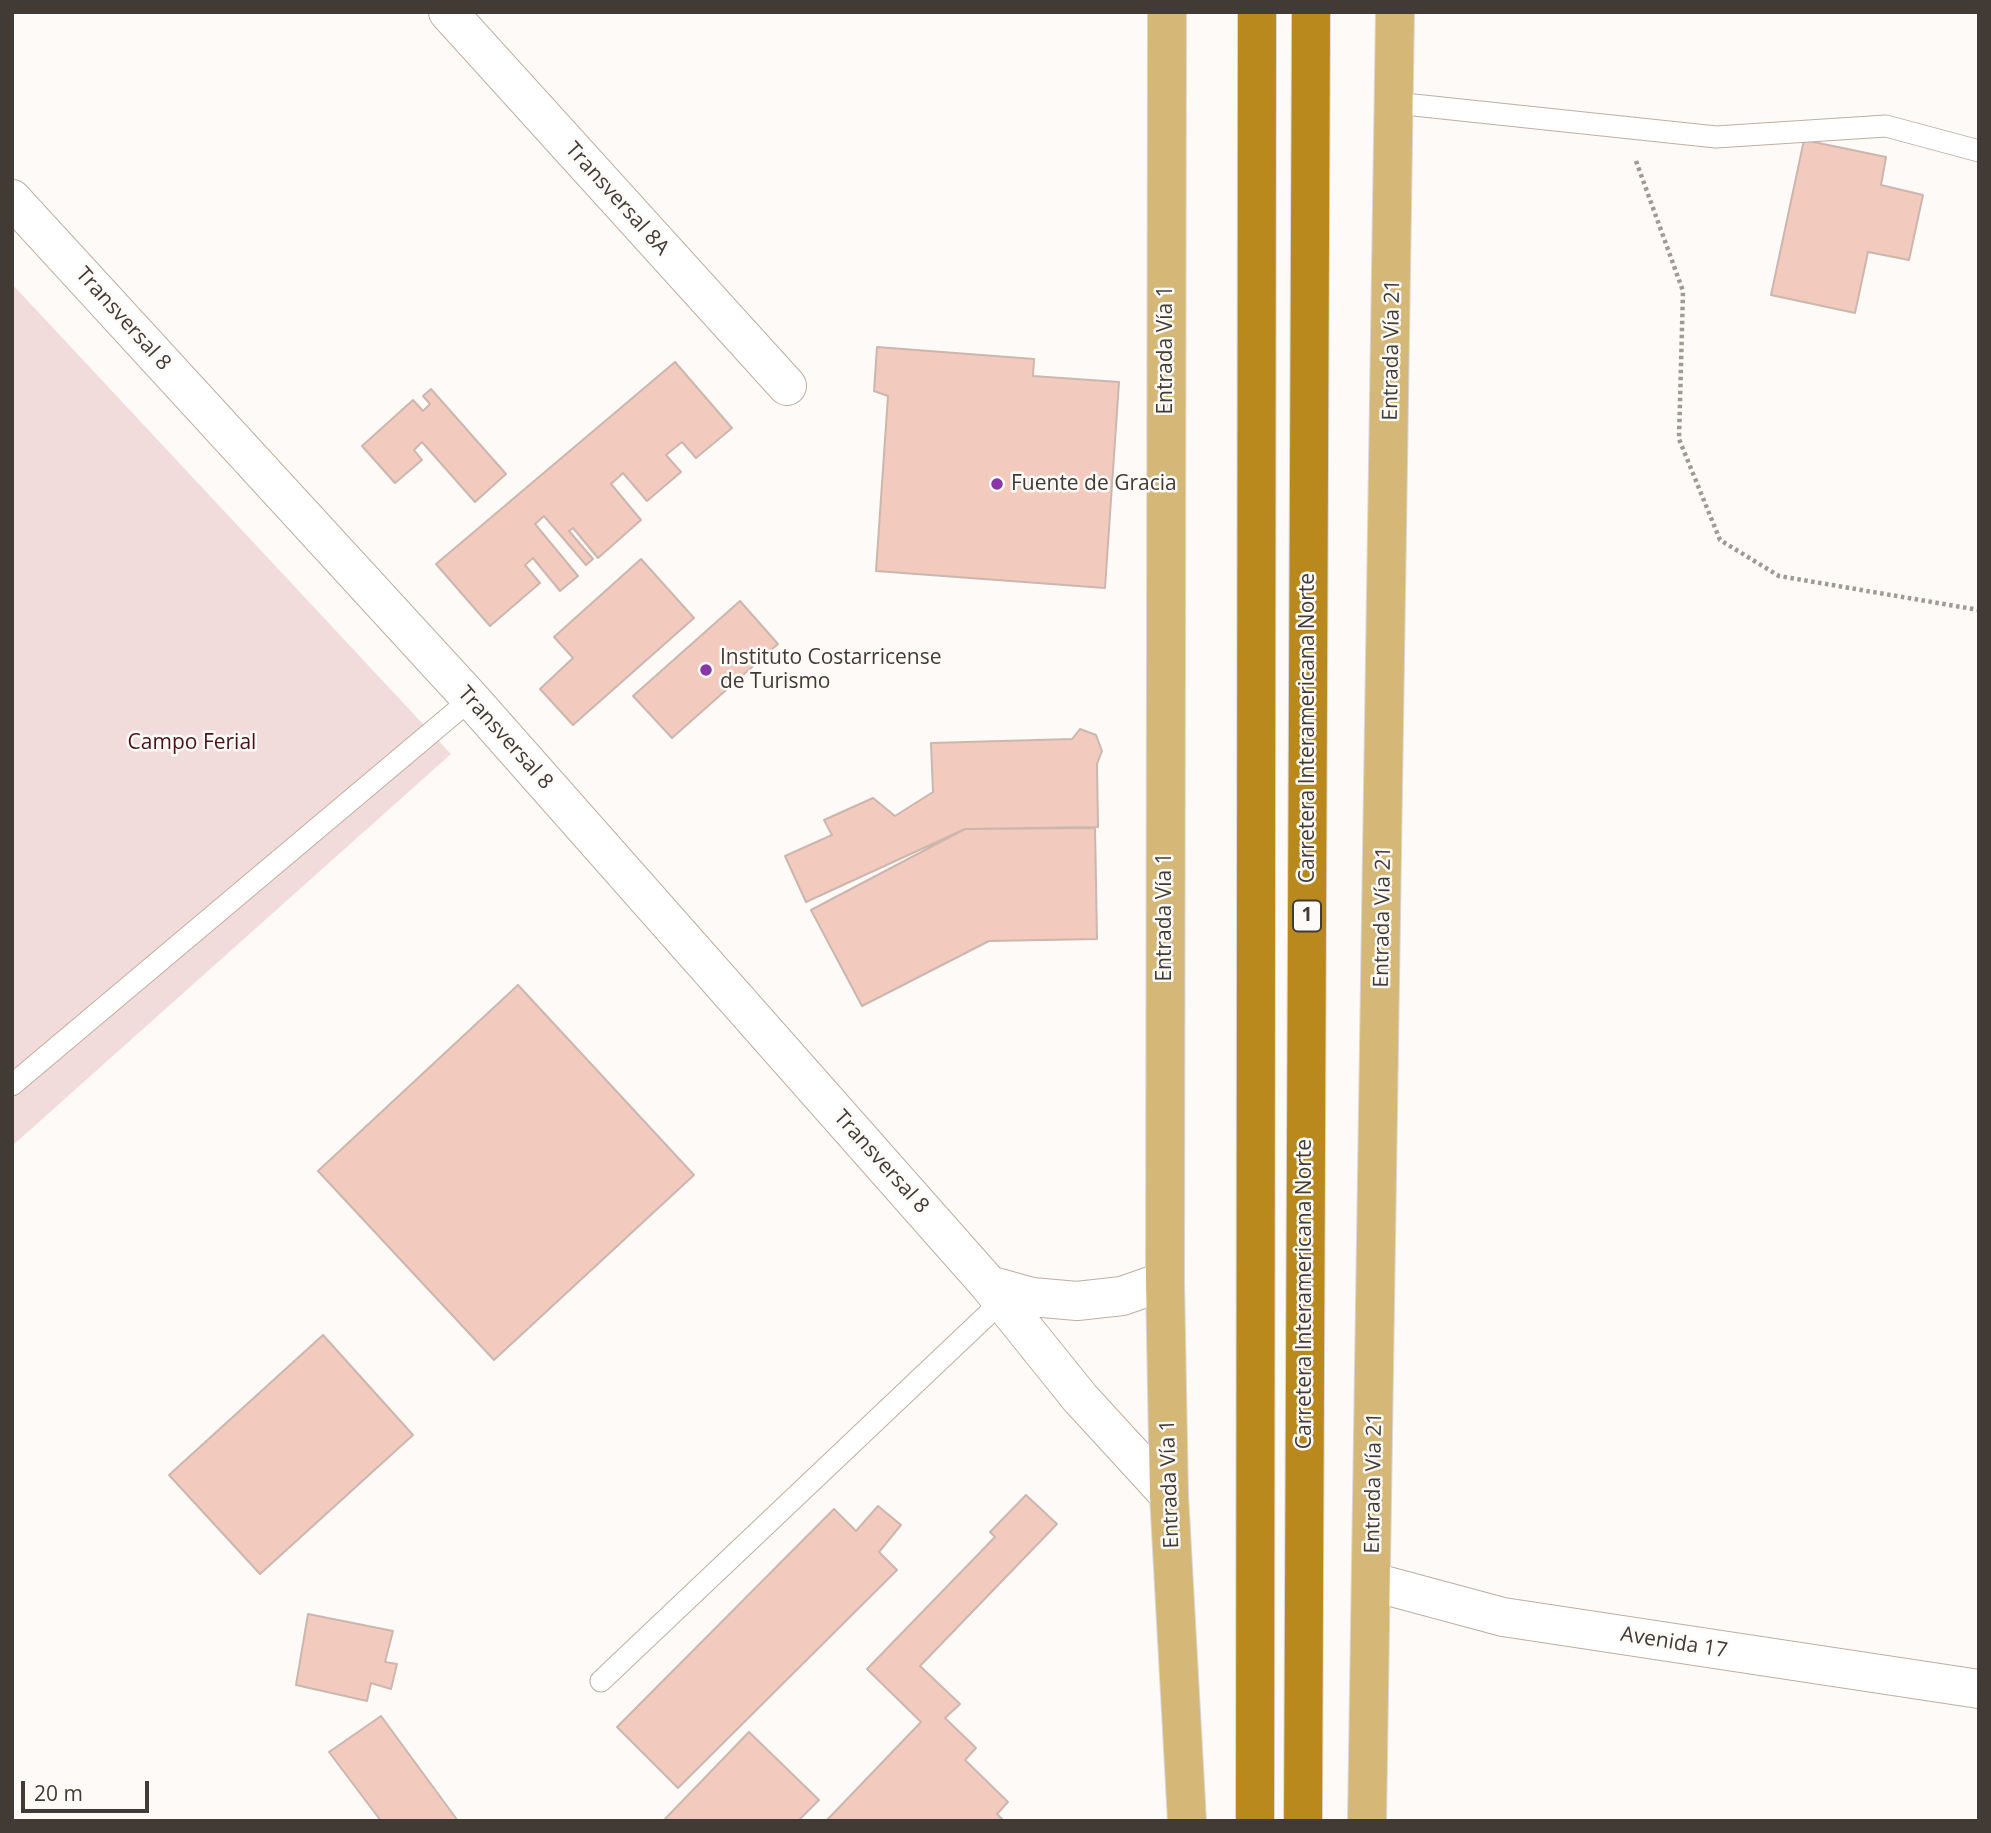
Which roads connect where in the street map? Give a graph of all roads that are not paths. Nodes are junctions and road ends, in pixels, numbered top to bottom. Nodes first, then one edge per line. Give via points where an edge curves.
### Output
1 (448, 12) edge
2 (1167, 12) edge
3 (1257, 12) edge
4 (1311, 12) edge
5 (1395, 12) edge
6 (1395, 103) junction
7 (1979, 151) edge
8 (12, 199) edge
9 (787, 386) dead end
10 (471, 699) junction
11 (12, 1085) edge
12 (1165, 1281) junction
13 (995, 1293) junction
14 (1169, 1495) junction
15 (1373, 1582) junction
16 (601, 1681) dead end
17 (1979, 1689) edge
18 (1187, 1821) edge
19 (1255, 1821) edge
20 (1303, 1821) edge
21 (1367, 1821) edge

1 - 9 street, Transversal 8A
2 - 12 main road, Entrada Vía 1
3 - 19 highway
4 - 20 highway, Carretera Interamericana Norte / 1
5 - 6 main road, Entrada Vía 21
6 - 7 lane via 1716,137 1886,126
6 - 15 main road, Entrada Vía 21
8 - 10 street, Transversal 8
10 - 11 lane
10 - 13 street, Transversal 8
12 - 13 street via 1122,1296 1077,1301
12 - 14 main road, Entrada Vía 1
13 - 14 street, Transversal 8 via 1080,1398
13 - 16 lane
14 - 18 main road, Entrada Vía 1
15 - 17 street, Avenida 17 via 1503,1617
15 - 21 main road, Entrada Vía 21

